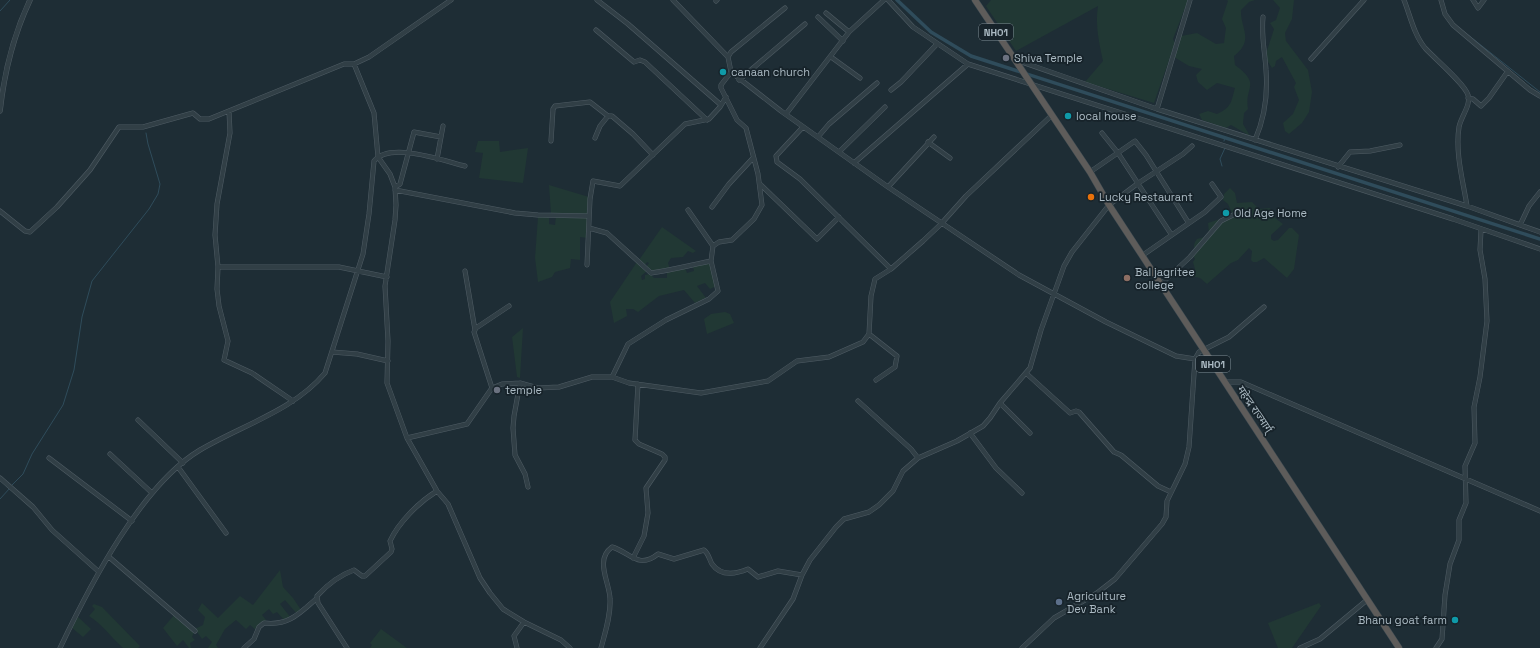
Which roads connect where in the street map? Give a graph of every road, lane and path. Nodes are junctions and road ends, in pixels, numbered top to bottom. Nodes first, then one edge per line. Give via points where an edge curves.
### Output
1 (30, 0) edge
2 (451, 0) edge
3 (597, 0) edge
4 (673, 0) edge
5 (884, 0) edge
6 (888, 0) edge
7 (975, 0) edge
8 (1190, 0) edge
9 (1364, 0) edge
10 (1404, 0) edge
11 (1441, 0) edge
12 (1473, 0) edge
13 (1484, 0) edge
14 (785, 8) dead end
15 (826, 13) dead end
16 (818, 17) dead end
17 (1263, 17) dead end
18 (805, 24) dead end
19 (596, 30) dead end
20 (849, 32) junction
21 (843, 41) junction
22 (937, 44) junction
23 (728, 57) junction
24 (831, 57) junction
25 (1311, 59) dead end
26 (1015, 62) junction
27 (354, 64) junction
28 (968, 64) junction
29 (1508, 71) junction
30 (731, 72) junction
31 (860, 78) dead end
32 (739, 80) junction
33 (877, 83) dead end
34 (1029, 83) junction
35 (891, 90) dead end
36 (1540, 96) edge
37 (726, 97) junction
38 (1468, 98) junction
39 (721, 105) junction
40 (885, 107) dead end
41 (1156, 109) junction
42 (0, 111) edge
43 (229, 111) junction
44 (786, 114) junction
45 (1052, 115) junction
46 (608, 116) junction
47 (708, 120) junction
48 (442, 126) dead end
49 (804, 126) junction
50 (1102, 133) dead end
51 (441, 137) junction
52 (818, 137) junction
53 (934, 137) dead end
54 (595, 138) dead end
55 (1255, 140) junction
56 (551, 141) dead end
57 (928, 142) junction
58 (1400, 145) dead end
59 (1192, 146) dead end
60 (410, 152) junction
61 (839, 152) junction
62 (1118, 153) junction
63 (653, 155) junction
64 (378, 157) junction
65 (753, 158) junction
66 (950, 158) dead end
67 (437, 159) junction
68 (854, 163) junction
69 (465, 166) dead end
70 (1338, 167) junction
71 (1090, 172) junction
72 (1156, 172) junction
73 (760, 184) junction
74 (1137, 184) junction
75 (1212, 184) dead end
76 (888, 187) junction
77 (395, 189) junction
78 (1540, 192) edge
79 (1109, 205) junction
80 (1467, 206) junction
81 (712, 207) dead end
82 (688, 210) dead end
83 (0, 211) edge
84 (1233, 214) dead end
85 (589, 216) junction
86 (839, 217) junction
87 (1188, 222) junction
88 (941, 224) junction
89 (1520, 225) junction
90 (589, 228) junction
91 (1481, 230) junction
92 (1540, 232) edge
93 (1171, 234) junction
94 (713, 246) junction
95 (1540, 249) edge
96 (1143, 255) junction
97 (711, 261) junction
98 (587, 265) dead end
99 (218, 267) junction
100 (891, 269) junction
101 (359, 270) junction
102 (465, 271) dead end
103 (386, 277) junction
104 (1161, 284) junction
105 (1055, 295) junction
106 (509, 306) dead end
107 (1264, 307) dead end
108 (475, 330) junction
109 (869, 334) junction
110 (1204, 350) junction
111 (332, 352) junction
112 (1195, 358) junction
113 (388, 361) junction
114 (1027, 374) junction
115 (612, 377) junction
116 (876, 380) dead end
117 (1225, 382) junction
118 (520, 383) junction
119 (638, 384) junction
120 (492, 388) junction
121 (293, 401) junction
122 (858, 401) dead end
123 (1000, 403) junction
124 (138, 420) dead end
125 (970, 433) junction
126 (1030, 433) dead end
127 (407, 438) junction
128 (110, 454) dead end
129 (49, 458) dead end
130 (918, 458) junction
131 (183, 463) junction
132 (178, 467) junction
133 (0, 478) edge
134 (1465, 478) junction
135 (528, 487) dead end
136 (437, 491) junction
137 (1171, 492) junction
138 (152, 493) junction
139 (1022, 493) dead end
140 (1540, 511) edge
141 (132, 521) junction
142 (226, 532) dead end
143 (110, 557) junction
144 (633, 558) junction
145 (99, 572) junction
146 (802, 575) junction
147 (316, 599) junction
148 (1367, 600) junction
149 (524, 622) junction
150 (195, 631) dead end
151 (60, 648) edge
152 (244, 648) edge
153 (347, 648) edge
154 (517, 648) edge
155 (570, 648) edge
156 (601, 648) edge
157 (760, 648) edge
158 (1022, 648) edge
159 (1300, 648) edge
160 (1399, 648) edge
161 (1436, 648) edge

1 - 42 street via 22,16 3,88
2 - 27 street via 369,57
3 - 39 street
4 - 23 street
5 - 20 street
6 - 22 street via 913,27
7 - 26 highway, महेन्द्र राज्मार्ग् / NH01
8 - 41 street
9 - 25 street
10 - 38 street via 1424,47 1451,73 1468,94
11 - 29 street via 1452,25
12 - 13 street via 1478,8
14 - 23 street
15 - 20 street
16 - 21 street
17 - 55 street via 1266,104 1263,121
18 - 32 street
19 - 47 street via 634,62 645,62
20 - 21 street
21 - 24 street
22 - 28 street
22 - 35 street
23 - 30 street
24 - 31 street
24 - 44 street
26 - 34 highway, महेन्द्र राज्मार्ग् / NH01
26 - 41 street
27 - 43 street via 344,64
27 - 64 street via 374,112
28 - 34 street
28 - 68 street
29 - 36 street
29 - 38 street via 1481,106
30 - 32 street
30 - 37 street via 721,86
32 - 44 street
33 - 52 street via 829,124
34 - 45 highway, महेन्द्र राज्मार्ग् / NH01
34 - 91 street
37 - 39 street
37 - 65 street via 737,120 746,128
38 - 80 street via 1459,126 1459,154
39 - 47 street
40 - 61 street
41 - 55 street
43 - 83 street via 209,119 200,119 194,113 143,127 119,126 90,170 57,207 30,232 25,231
43 - 99 street via 229,138 217,204 215,235
44 - 49 street
45 - 71 highway, महेन्द्र राज्मार्ग् / NH01
45 - 88 street via 966,196
46 - 54 street
46 - 56 street via 590,102 555,106
46 - 63 street via 612,116 633,134
47 - 63 street via 685,124
48 - 51 street
49 - 52 street
49 - 86 street via 776,156 777,162 800,179
50 - 62 street
51 - 60 street via 414,132
51 - 67 street
52 - 61 street
53 - 57 street
55 - 70 street
57 - 66 street
57 - 76 street
58 - 70 street via 1350,152
59 - 72 street
60 - 64 street
60 - 67 street
60 - 77 street via 400,184
61 - 68 street
62 - 71 street
62 - 72 street via 1135,141
62 - 74 street
63 - 85 street via 620,186 593,181
64 - 77 street via 390,174
64 - 101 street via 374,161 369,214
65 - 73 street
65 - 81 street
67 - 69 street
68 - 76 street
70 - 80 street
71 - 79 highway, महेन्द्र राज्मार्ग् / NH01
72 - 74 street
72 - 87 street
73 - 86 street via 817,239
73 - 94 street via 762,205 754,219 732,240 719,242
74 - 79 street
74 - 93 street
75 - 87 street via 1221,198
76 - 88 street
77 - 85 street via 515,213
77 - 103 street via 395,220
78 - 89 street via 1528,206
79 - 96 highway, महेन्द्र राज्मार्ग् / NH01
79 - 105 street via 1072,252 1064,266
80 - 89 street
82 - 94 street
84 - 104 street via 1217,225 1190,257
85 - 90 street
86 - 100 street
87 - 93 street
88 - 100 street
88 - 105 street via 1019,275
89 - 92 street
90 - 97 street via 608,233 651,273
90 - 98 street
91 - 95 street
91 - 134 street via 1480,250 1485,280 1487,321 1474,407 1475,443 1465,466
93 - 96 street
94 - 97 street
96 - 104 highway, महेन्द्र राज्मार्ग् / NH01
97 - 115 street via 718,291 709,299 666,320 628,344
99 - 101 street via 325,267
99 - 121 street via 219,306 228,341 224,360 252,373
100 - 109 street via 875,279 871,296
101 - 103 street
101 - 111 street
102 - 108 street
103 - 113 street
104 - 110 highway, महेन्द्र राज्मार्ग् / NH01
105 - 112 street via 1176,356
105 - 114 street
106 - 108 street
107 - 110 street via 1229,337
108 - 120 street
109 - 116 street via 897,356 895,367
109 - 119 street via 863,342 840,352 819,359 797,361 768,381 701,393
110 - 112 street
110 - 117 highway, महेन्द्र राज्मार्ग् / NH01
111 - 113 street
111 - 121 street via 325,373 312,388
112 - 137 street via 1189,447 1185,464
113 - 127 street via 387,383
114 - 123 street
114 - 137 street via 1070,413 1079,412 1114,452 1122,455 1158,486
115 - 118 street via 592,377 559,388 538,388
115 - 119 street
117 - 134 street via 1241,382
117 - 148 highway, महेन्द्र राज्मार्ग् / NH01
118 - 120 street via 502,384
118 - 135 street via 513,428 515,455 525,474
119 - 144 street via 635,440 662,454 665,460 646,488 648,513 644,536
120 - 127 street via 467,424
121 - 131 street via 199,450
122 - 130 street
123 - 125 street via 983,426
123 - 126 street
124 - 131 street
125 - 130 street
125 - 139 street via 996,468
127 - 136 street
128 - 138 street
129 - 141 street
130 - 146 street via 903,471 893,491 879,505 869,512 844,520 836,527 817,549
131 - 132 street
132 - 138 street
132 - 142 street
133 - 145 street
134 - 140 street
134 - 161 street via 1466,503 1459,520 1459,540 1450,564 1442,639
136 - 147 street via 417,507 393,534 389,556 365,576 354,570 337,579 324,587
136 - 149 street via 453,515 480,578 503,609
137 - 158 street via 1167,501 1166,518 1115,580 1098,593 1054,618
138 - 141 street
141 - 143 street
143 - 145 street
143 - 150 street
144 - 146 street via 650,560 658,554 674,559 704,550 712,564 722,572 737,574 748,569 758,577 778,571
144 - 156 street via 612,547 605,555 604,570 610,600
145 - 151 street
146 - 157 street via 793,599
147 - 152 street via 287,622 264,623 259,627 254,639
147 - 153 street
148 - 159 street via 1320,638
148 - 160 highway, महेन्द्र राज्मार्ग् / NH01
149 - 154 street via 514,636
149 - 155 street via 562,640

